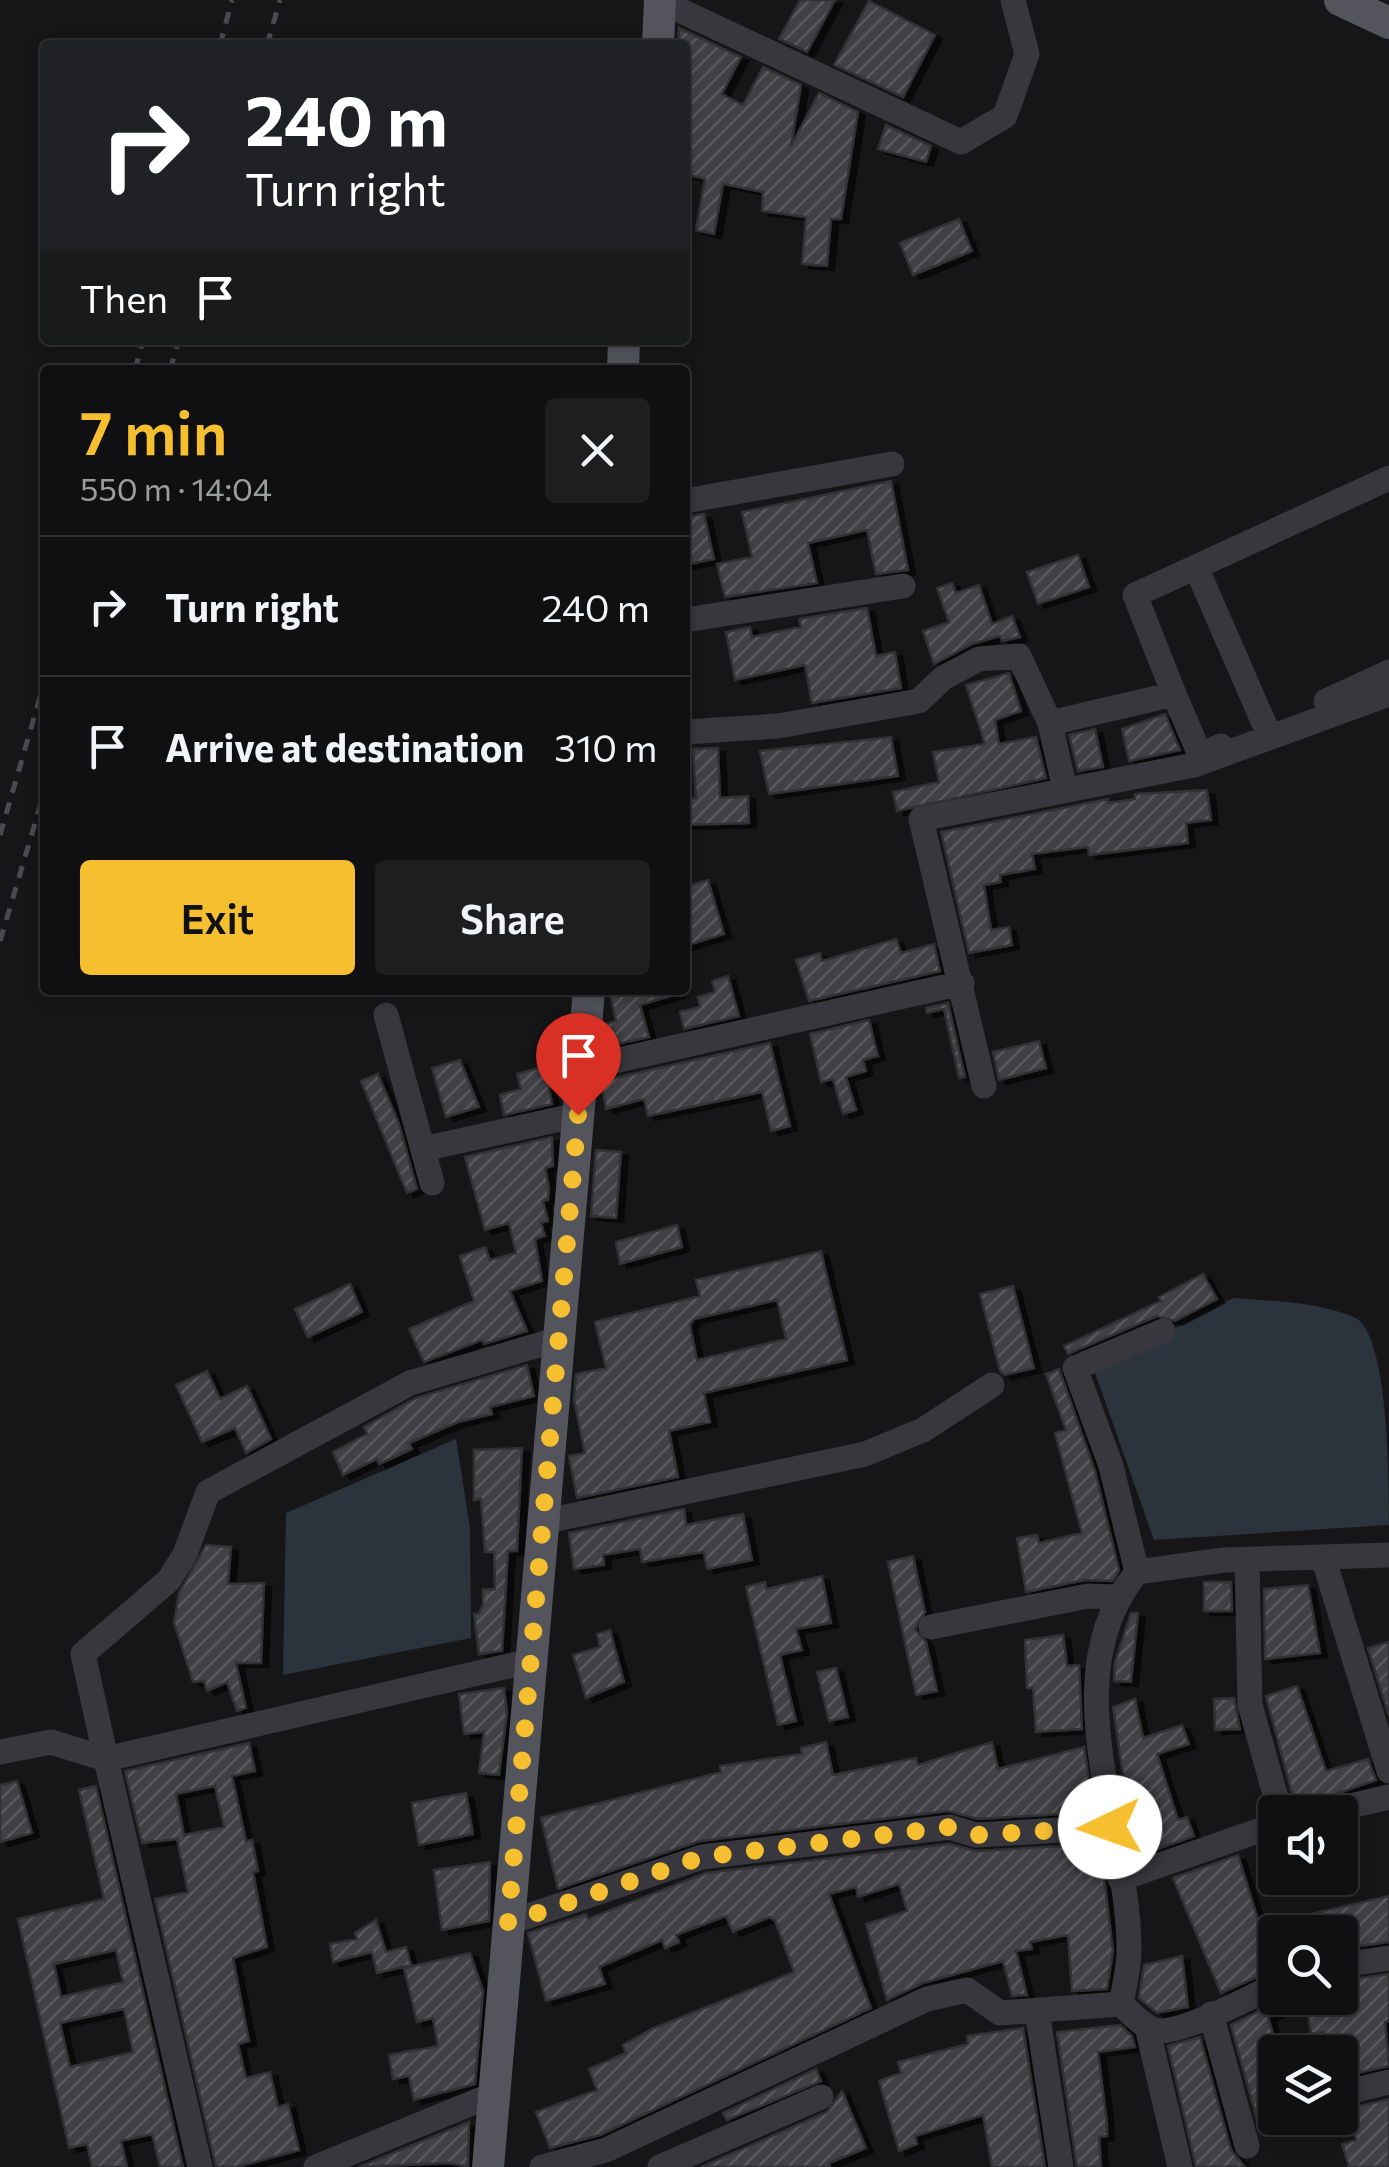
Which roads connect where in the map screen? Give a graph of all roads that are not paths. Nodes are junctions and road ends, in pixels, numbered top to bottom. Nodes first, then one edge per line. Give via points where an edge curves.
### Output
1 (1014, 0) edge
2 (1340, 0) edge
3 (660, 1) edge
4 (1389, 23) edge
5 (658, 40) edge
6 (892, 464) dead end
7 (1389, 478) edge
8 (690, 500) edge
9 (1196, 567) junction
10 (903, 586) dead end
11 (690, 619) edge
12 (1389, 672) edge
13 (1174, 694) junction
14 (1389, 694) edge
15 (1050, 722) junction
16 (1266, 728) junction
17 (690, 732) edge
18 (1065, 790) junction
19 (962, 983) junction
20 (589, 995) edge
21 (386, 1015) dead end
22 (582, 1068) junction
23 (984, 1086) dead end
24 (578, 1115) junction
25 (423, 1149) junction
26 (432, 1183) dead end
27 (1163, 1331) dead end
28 (558, 1339) junction
29 (992, 1385) dead end
30 (542, 1522) junction
31 (1389, 1554) edge
32 (1324, 1557) junction
33 (1247, 1560) junction
34 (1137, 1572) junction
35 (1116, 1597) junction
36 (931, 1627) dead end
37 (530, 1662) junction
38 (0, 1752) edge
39 (106, 1759) junction
40 (1389, 1772) edge
41 (1275, 1795) edge
42 (1389, 1797) edge
43 (1358, 1804) edge
44 (1110, 1827) junction
45 (1258, 1831) edge
46 (1120, 1879) junction
47 (508, 1923) junction
48 (1389, 1958) edge
49 (1358, 1962) edge
50 (1258, 1993) edge
51 (1121, 2004) junction
52 (1037, 2010) junction
53 (1212, 2014) junction
54 (1148, 2027) junction
55 (1389, 2082) edge
56 (1358, 2090) edge
57 (494, 2094) junction
58 (822, 2097) dead end
59 (1247, 2146) dead end
60 (609, 2158) edge
61 (330, 2165) edge
62 (200, 2167) edge
63 (488, 2167) edge
64 (542, 2167) edge
65 (660, 2167) edge
66 (1061, 2167) edge
67 (1180, 2167) edge

1 - 3 street via 1027,54 1005,116 961,142
2 - 4 main road
3 - 5 main road
6 - 8 street
7 - 9 street
9 - 13 street via 1135,595
9 - 16 street
10 - 11 street
12 - 16 street
13 - 15 street
13 - 16 street via 1200,755
14 - 18 street via 1194,765
15 - 17 street via 1019,656 979,659 919,701 778,726
15 - 18 street
18 - 19 street via 921,819
19 - 22 street
19 - 23 street
20 - 22 main road
21 - 25 street
22 - 24 main road
24 - 25 street
24 - 28 main road
25 - 26 street
27 - 34 street via 1075,1368
28 - 30 main road
28 - 39 street via 410,1383 208,1492 169,1580 84,1654
29 - 30 street via 923,1430 864,1454
30 - 37 main road
31 - 32 street
32 - 33 street
32 - 40 street
33 - 34 street
33 - 41 street via 1250,1705
34 - 35 street
35 - 36 street via 1088,1596
35 - 44 street via 1099,1656 1097,1713
37 - 39 street
37 - 47 main road
38 - 39 street via 51,1742
39 - 62 street
42 - 43 street
44 - 46 street
44 - 47 street via 976,1835 950,1827 702,1857
45 - 46 street
46 - 51 street via 1130,1952
47 - 57 main road
48 - 49 street
50 - 53 street
51 - 52 street
51 - 54 street
52 - 60 street via 1000,2014 967,1990 926,1999
52 - 66 street
53 - 54 street via 1160,2031
53 - 59 street
54 - 67 street
55 - 56 street
57 - 61 street
57 - 63 main road
58 - 65 street
60 - 64 street

